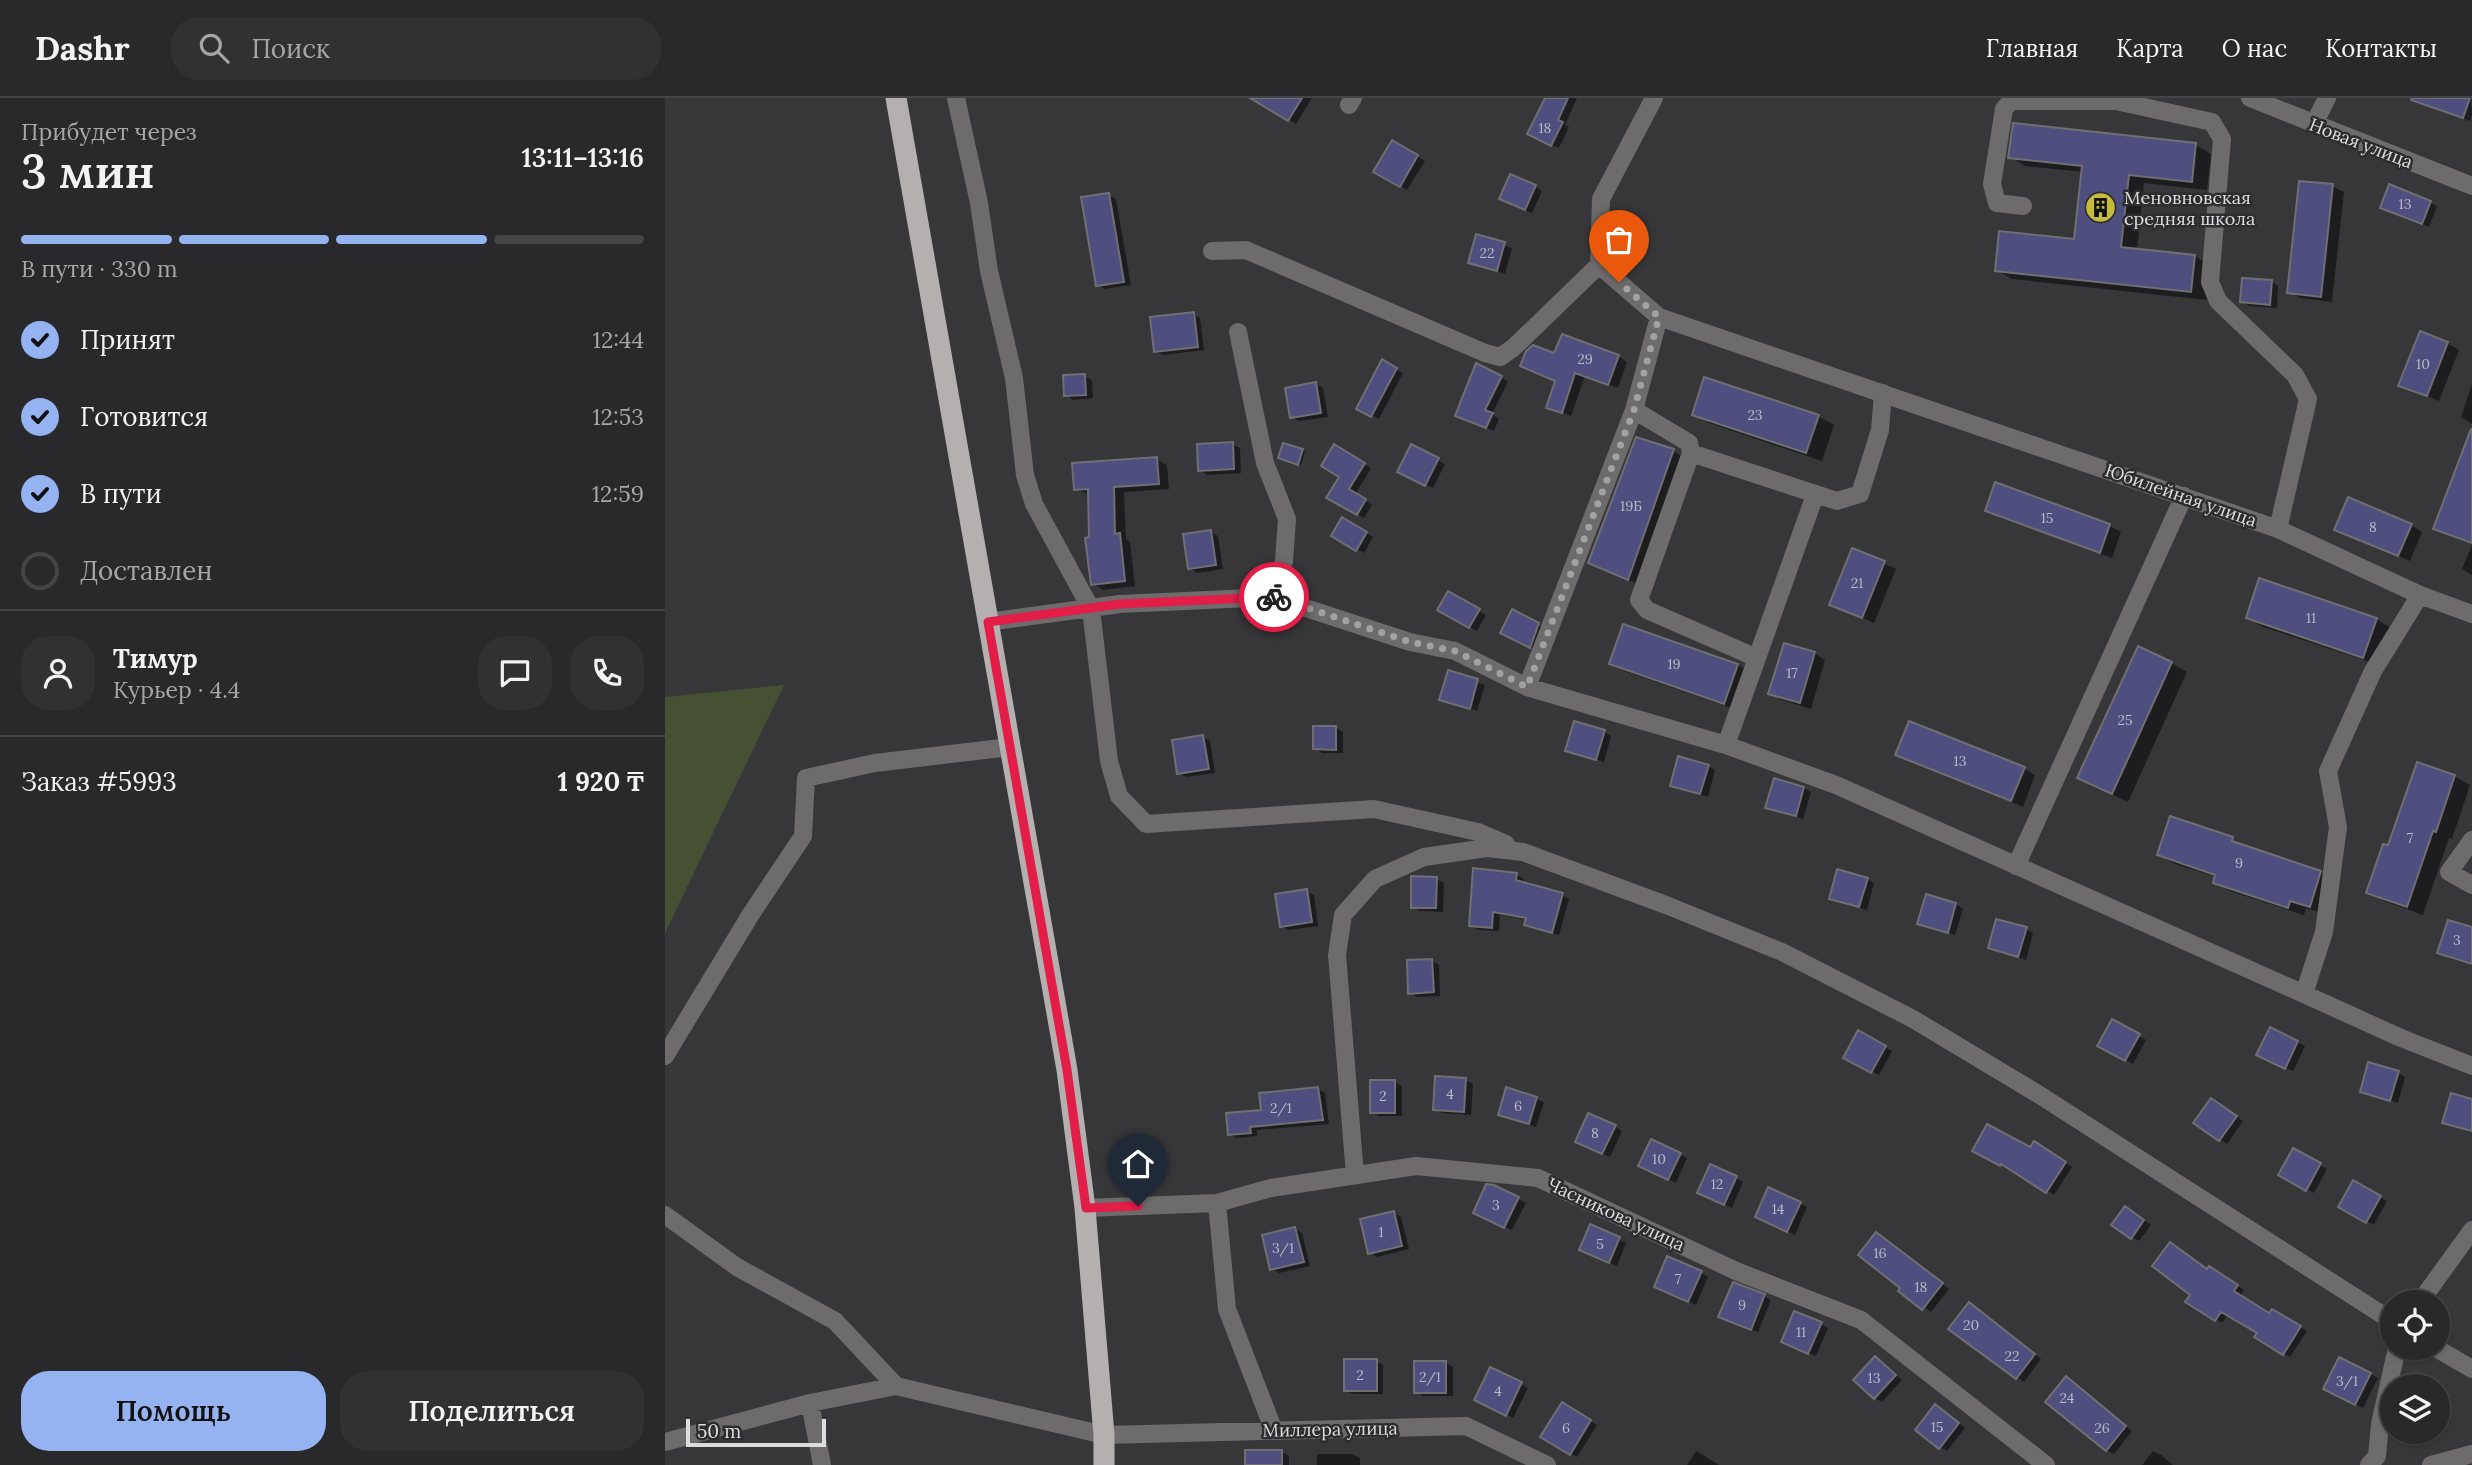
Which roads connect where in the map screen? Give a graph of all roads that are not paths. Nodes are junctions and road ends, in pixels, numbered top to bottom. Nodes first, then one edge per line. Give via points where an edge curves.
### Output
1 (896, 98) edge
2 (956, 98) edge
3 (1654, 98) edge
4 (2250, 98) edge
5 (2327, 98) edge
6 (2116, 99) edge
7 (2314, 124) junction
8 (2472, 186) edge
9 (2023, 206) dead end
10 (1212, 251) dead end
11 (1598, 265) junction
12 (1659, 317) junction
13 (1238, 332) dead end
14 (1883, 393) junction
15 (1634, 410) junction
16 (1691, 453) junction
17 (1815, 495) junction
18 (2184, 496) junction
19 (2278, 529) junction
20 (2420, 595) junction
21 (1272, 597) junction
22 (1091, 608) junction
23 (2472, 614) edge
24 (988, 622) junction
25 (1757, 658) junction
26 (1527, 687) junction
27 (1726, 745) junction
28 (1010, 747) junction
29 (2472, 840) edge
30 (1523, 852) junction
31 (2016, 866) junction
32 (2472, 885) edge
33 (2304, 994) junction
34 (665, 1056) edge
35 (2472, 1066) edge
36 (1355, 1175) junction
37 (1217, 1203) junction
38 (1086, 1208) junction
39 (665, 1215) edge
40 (2472, 1230) edge
41 (2429, 1290) edge
42 (2380, 1313) edge
43 (2450, 1357) edge
44 (2394, 1360) edge
45 (2472, 1369) edge
46 (896, 1386) junction
47 (810, 1403) junction
48 (1274, 1431) junction
49 (1104, 1435) junction
50 (665, 1442) edge
51 (2472, 1454) edge
52 (822, 1465) edge
53 (1104, 1465) edge
54 (1546, 1465) edge
55 (2046, 1465) edge
56 (2369, 1465) edge
57 (2431, 1465) edge

1 - 24 highway
2 - 22 street via 1014,378 1025,475 1034,504
3 - 11 street via 1601,198
4 - 7 street, Новая улица
5 - 7 street
6 - 9 street via 2011,100 2004,109 1992,184 1997,204
6 - 19 street via 2212,122 2222,139 2210,282 2218,301 2295,375 2308,399
7 - 8 street, Новая улица
10 - 11 street via 1246,250 1500,357
11 - 12 street, Юбилейная улица
12 - 14 street, Юбилейная улица
12 - 15 street
13 - 21 street via 1265,463 1287,519 1285,561
14 - 17 street via 1880,430 1860,494 1837,501
14 - 18 street, Юбилейная улица
15 - 16 street via 1689,443
15 - 26 street
16 - 17 street
16 - 25 street via 1639,600 1647,610
17 - 25 street
18 - 19 street, Юбилейная улица
18 - 31 street
19 - 20 street, Юбилейная улица
20 - 23 street, Юбилейная улица
20 - 33 street via 2373,671 2328,771 2338,827 2324,932
21 - 22 street
21 - 26 street via 1410,642 1455,651
22 - 24 street
22 - 30 street via 1109,761 1119,796 1146,824 1374,809 1478,832
24 - 28 highway
25 - 27 street
26 - 27 street
27 - 31 street via 1836,785
28 - 34 street via 875,763 806,778 803,836
28 - 38 highway via 1067,1070
29 - 32 street via 2449,872
30 - 36 street via 1487,848 1424,857 1375,879 1343,915 1337,955
30 - 42 street via 1782,952 1913,1019
31 - 33 street
33 - 35 street
36 - 37 street, Часникова улица via 1271,1188
36 - 55 street, Часникова улица via 1416,1167 1538,1178 1736,1271 1861,1320
37 - 38 street, Часникова улица
37 - 48 street via 1227,1310
38 - 49 highway
39 - 46 street via 737,1267 835,1321
40 - 41 street
43 - 45 street
44 - 56 street via 2377,1455
46 - 47 street
46 - 49 street, Миллера улица
47 - 50 street
47 - 52 street
48 - 49 street, Миллера улица
48 - 54 street, Миллера улица via 1466,1426
49 - 53 highway
51 - 57 street

